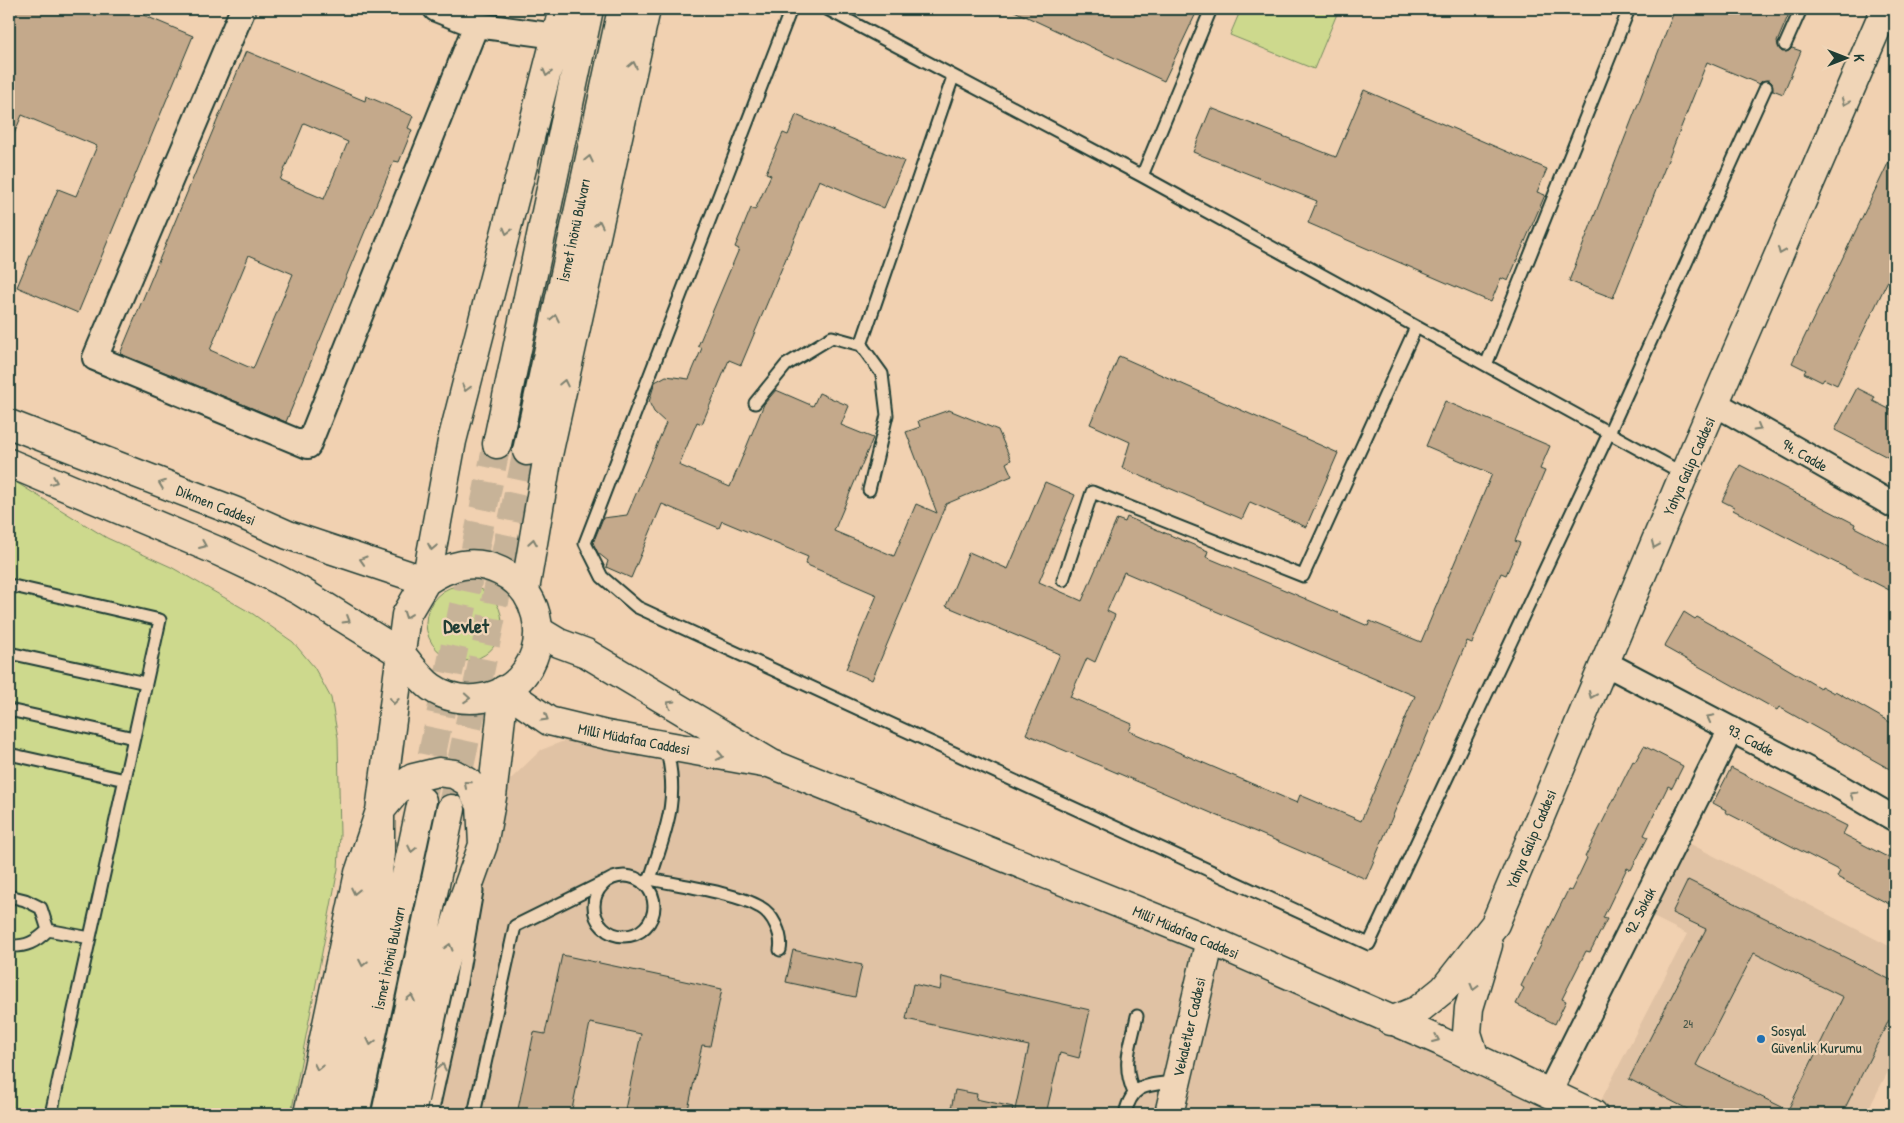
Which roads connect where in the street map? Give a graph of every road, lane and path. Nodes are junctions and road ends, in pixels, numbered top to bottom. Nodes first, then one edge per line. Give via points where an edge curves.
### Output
1 (243, 9) edge
2 (436, 9) edge
3 (563, 9) edge
4 (589, 9) edge
5 (622, 9) edge
6 (646, 9) edge
7 (791, 9) edge
8 (829, 9) edge
9 (1211, 9) edge
10 (1629, 9) edge
11 (1802, 9) edge
12 (1885, 9) edge
13 (476, 25) junction
14 (556, 36) junction
15 (1785, 45) dead end
16 (953, 76) junction
17 (1766, 87) dead end
18 (1142, 176) junction
19 (1416, 327) junction
20 (861, 345) junction
21 (1486, 365) junction
22 (756, 403) dead end
23 (1716, 404) junction
24 (9, 424) edge
25 (1609, 433) junction
26 (497, 444) tunnel mouth
27 (527, 451) tunnel mouth
28 (9, 463) edge
29 (1684, 474) junction
30 (869, 490) dead end
31 (1895, 506) edge
32 (1063, 580) dead end
33 (426, 581) junction
34 (9, 585) edge
35 (525, 590) junction
36 (539, 632) junction
37 (9, 653) edge
38 (400, 653) junction
39 (1605, 663) junction
40 (146, 683) junction
41 (504, 690) junction
42 (9, 710) edge
43 (1731, 730) junction
44 (134, 738) junction
45 (666, 745) junction
46 (9, 754) edge
47 (772, 764) junction
48 (125, 780) junction
49 (422, 802) tunnel mouth
50 (450, 809) tunnel mouth
51 (380, 811) junction
52 (1895, 819) edge
53 (483, 845) junction
54 (647, 881) junction
55 (604, 882) junction
56 (9, 896) edge
57 (1495, 924) junction
58 (48, 930) junction
59 (90, 938) junction
60 (1210, 940) junction
61 (9, 946) edge
62 (780, 950) dead end
63 (1137, 1016) dead end
64 (1390, 1020) junction
65 (1475, 1058) junction
66 (1176, 1082) junction
67 (1134, 1092) junction
68 (1549, 1093) junction
69 (51, 1114) edge
70 (308, 1114) edge
71 (334, 1114) edge
72 (355, 1114) edge
73 (386, 1114) edge
74 (411, 1114) edge
75 (432, 1114) edge
76 (474, 1114) edge
77 (1125, 1114) edge
78 (1169, 1114) edge
79 (1593, 1114) edge

1 - 13 street via 95,358 308,446
2 - 13 street
3 - 14 main road
4 - 26 main road, İsmet İnönü Bulvarı
27 -> 5 main road, İsmet İnönü Bulvarı
35 -> 6 main road via 548,455
7 - 25 lane via 585,543 602,577 637,607 1369,944
8 - 16 lane
9 - 18 lane
10 - 21 lane
11 - 15 lane
12 -> 23 main road, Yahya Galip Caddesi
13 - 14 street
14 -> 33 main road via 452,441
16 - 18 lane
16 - 20 lane
17 - 25 lane
18 - 19 lane
19 - 21 lane
19 - 32 lane via 1304,576 1092,492
20 - 22 lane via 832,337 786,364
20 - 30 lane via 882,374 887,415
21 - 25 lane
23 - 29 main road, Yahya Galip Caddesi
23 -> 31 street, 94. Cadde
33 -> 24 main road, Dikmen Caddesi via 288,535
25 - 29 lane
28 -> 38 main road via 271,576
29 -> 39 main road, Yahya Galip Caddesi
33 - 35 main road via 443,570 474,564 490,566 510,576
33 -> 38 main road via 406,615
34 - 40 lane via 160,620
35 - 36 main road via 536,610
36 - 41 main road via 536,653 526,673
47 -> 36 main road, Millî Müdafaa Caddesi via 586,653
37 - 40 lane
38 -> 41 main road via 432,687 449,696 468,700 490,697
38 -> 51 main road
43 -> 39 street, 93. Cadde
39 -> 57 main road, Yahya Galip Caddesi
40 - 44 lane
41 -> 45 main road, Millî Müdafaa Caddesi via 549,722
41 - 53 main road
42 - 44 lane
52 -> 43 street, 93. Cadde
43 - 68 street, 92. Sokak
44 - 48 lane
45 -> 47 main road, Millî Müdafaa Caddesi
45 - 54 lane via 673,772 674,794 667,826
46 - 48 lane
47 - 60 main road, Millî Müdafaa Caddesi
48 - 59 lane
49 -> 72 main road, İsmet İnönü Bulvarı
73 -> 50 main road, İsmet İnönü Bulvarı
53 -> 51 main road via 481,805 468,782 454,774 438,772 414,778 399,788
51 -> 70 main road via 359,873
51 -> 71 main road via 376,894
74 -> 53 main road via 440,977
75 -> 53 lane via 475,912
54 - 55 lane via 623,875
54 - 55 lane via 652,896 652,915 641,930 622,936 612,934 597,920 594,900
54 - 62 lane via 743,900 760,907 777,928
55 - 76 lane via 515,926
56 - 58 lane via 41,908
57 - 64 main road, Yahya Galip Caddesi via 1444,989 1418,1010
57 -> 65 main road, Yahya Galip Caddesi via 1468,1008 1467,1033
58 - 59 lane
58 - 61 lane via 26,946
59 - 69 lane
60 - 64 main road, Millî Müdafaa Caddesi
60 - 66 main road, Vekaletler Caddesi
63 - 67 lane via 1126,1065 1127,1078
64 -> 65 main road, Millî Müdafaa Caddesi
65 - 68 main road, Millî Müdafaa Caddesi
66 - 67 lane via 1144,1086
66 - 78 main road, Vekaletler Caddesi
67 - 77 lane
68 - 79 main road, Millî Müdafaa Caddesi

